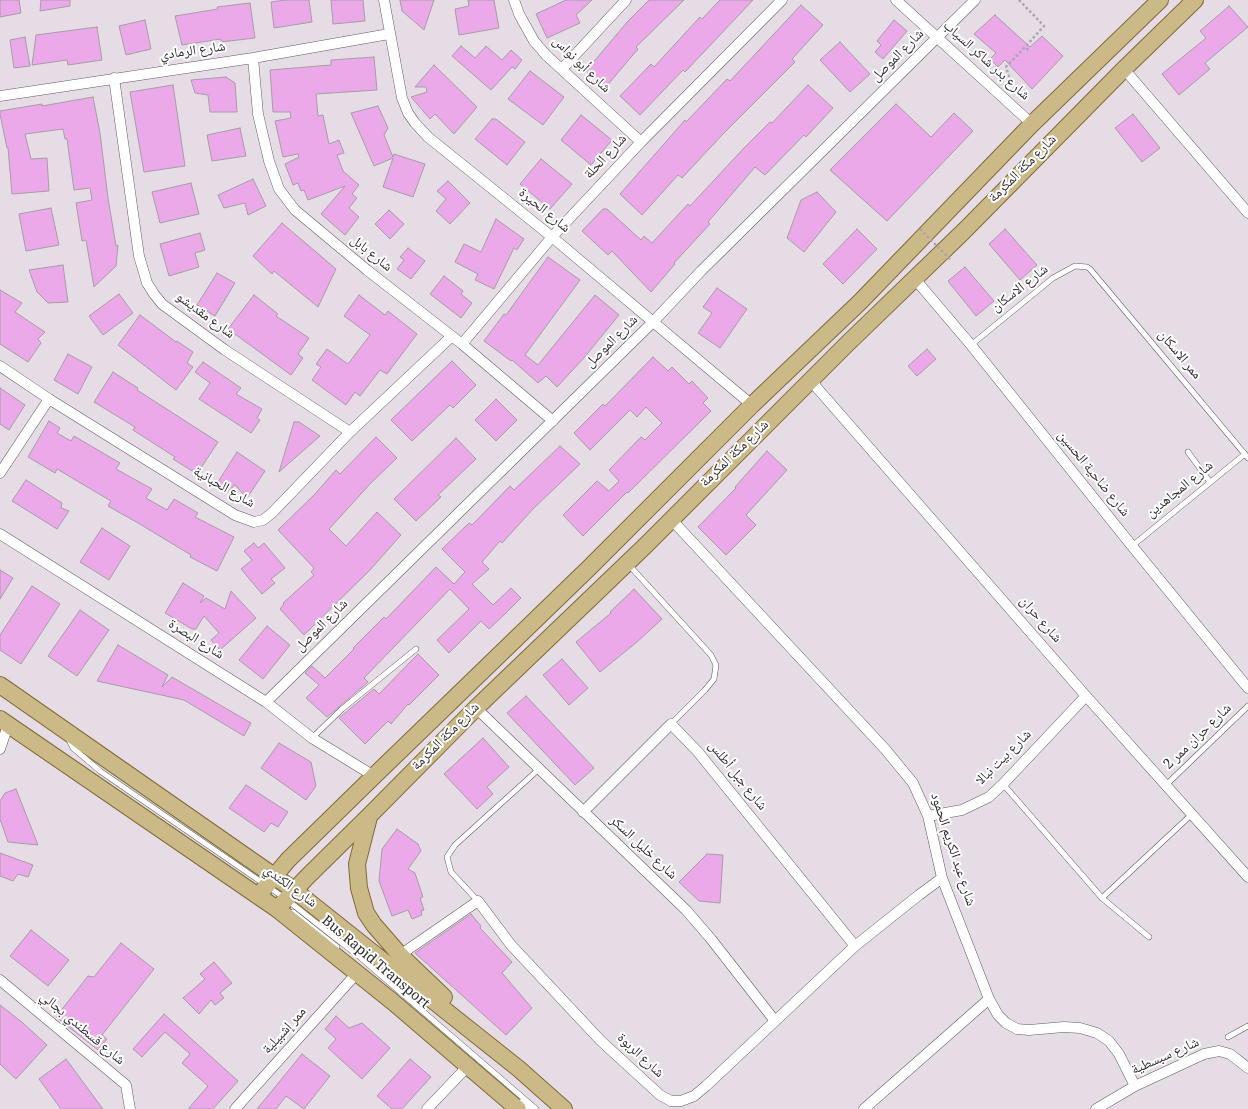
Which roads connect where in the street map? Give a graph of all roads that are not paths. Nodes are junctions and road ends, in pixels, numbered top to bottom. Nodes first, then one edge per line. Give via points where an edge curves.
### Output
1 (384, 0) edge
2 (514, 0) edge
3 (626, 0) edge
4 (782, 0) edge
5 (896, 0) edge
6 (975, 0) edge
7 (1160, 0) edge
8 (1195, 0) edge
9 (389, 34) junction
10 (937, 38) junction
11 (253, 58) junction
12 (1124, 68) junction
13 (562, 69) junction
14 (114, 78) junction
15 (0, 96) edge
16 (1032, 124) junction
17 (640, 142) junction
18 (1248, 213) edge
19 (552, 237) junction
20 (1090, 269) joint
21 (915, 279) junction
22 (653, 322) junction
23 (452, 336) junction
24 (462, 344) junction
25 (971, 344) junction
26 (0, 366) edge
27 (810, 381) junction
28 (49, 399) junction
29 (752, 405) junction
30 (553, 421) junction
31 (350, 432) junction
32 (1188, 452) dead end
33 (1246, 456) edge
34 (0, 473) edge
35 (1210, 482) junction
36 (671, 519) junction
37 (0, 534) edge
38 (1132, 546) junction
39 (627, 563) junction
40 (416, 649) dead end
41 (0, 685) edge
42 (1248, 688) edge
43 (1086, 696) junction
44 (266, 702) junction
45 (1248, 706) edge
46 (476, 708) junction
47 (4, 722) edge
48 (671, 724) junction
49 (312, 738) junction
50 (0, 749) edge
51 (539, 769) junction
52 (374, 776) junction
53 (1004, 784) junction
54 (1166, 785) junction
55 (583, 812) junction
56 (1192, 815) junction
57 (369, 816) junction
58 (928, 816) junction
59 (161, 821) dead end
60 (1248, 877) edge
61 (942, 878) junction
62 (265, 887) junction
63 (1102, 898) junction
64 (284, 900) junction
65 (478, 901) junction
66 (1149, 937) dead end
67 (854, 946) junction
68 (400, 954) junction
69 (355, 966) junction
70 (374, 978) dead end
71 (0, 980) edge
72 (989, 999) junction
73 (775, 1021) junction
74 (1248, 1026) edge
75 (476, 1034) junction
76 (1228, 1037) dead end
77 (468, 1066) junction
78 (1248, 1068) edge
79 (1135, 1086) junction
80 (130, 1109) edge
81 (235, 1109) edge
82 (427, 1109) edge
83 (518, 1109) edge
84 (529, 1109) edge
85 (536, 1109) edge
86 (564, 1109) edge
87 (864, 1109) edge
88 (1096, 1109) edge

1 - 9 street, شارع الحيرة
2 - 13 street, شارع أبو نواس via 534,41
3 - 13 street
4 - 17 street, شارع الحلة
5 - 10 street, شارع بدر شاكر السياب
6 - 10 street, شارع الموصل
7 - 16 main road, شارع مكة المكرمة
8 - 12 main road, شارع مكة المكرمة
9 - 11 street, شارع الرمادي
9 - 19 street, شارع الحيرة via 402,98 415,124
10 - 16 street, شارع بدر شاكر السياب
10 - 22 street, شارع الموصل
11 - 14 street, شارع الرمادي
11 - 23 street, شارع بابل via 258,114 269,161 280,189 295,210
12 - 18 street
12 - 21 main road, شارع مكة المكرمة
13 - 17 street, شارع أبو نواس
14 - 15 street, شارع الرمادي
14 - 31 street, شارع مقديشو via 139,256 154,294 162,304 225,350
16 - 29 main road, شارع مكة المكرمة via 860,302
17 - 19 street, شارع الحلة
19 - 22 street, شارع الحيرة
19 - 24 street, شارع الحلة
20 - 25 lane, شارع الاسكان via 1075,266 1053,278
20 - 33 lane, ممر الاسكان
21 - 25 street, شارع ضاحية الحسين
21 - 27 main road, شارع مكة المكرمة
22 - 29 street, شارع الحيرة
22 - 30 street, شارع الموصل
23 - 24 street, شارع بابل
23 - 31 street, شارع الحبانية
24 - 30 street, شارع بابل
25 - 38 street, شارع ضاحية الحسين
26 - 28 street, شارع الحبانية
27 - 36 main road, شارع مكة المكرمة
27 - 43 street, شارع حران
28 - 31 street, شارع الحبانية via 235,515 254,522 272,513
28 - 34 street
29 - 52 main road, شارع مكة المكرمة
30 - 44 street, شارع الموصل
32 - 35 lane
33 - 35 lane, شارع المجاهدين
35 - 38 lane, شارع المجاهدين
36 - 39 main road, شارع مكة المكرمة
36 - 58 street, شارع عبد الكريم الحمود via 885,750 913,783
37 - 44 street, شارع البصرة
38 - 42 street, شارع ضاحية الحسين
39 - 46 main road, شارع مكة المكرمة
39 - 48 lane via 711,655 716,665 714,678 705,690
40 - 49 lane via 342,709
41 - 62 main road, شارع الكندي via 67,731
43 - 53 street, شارع بيت نبالا
43 - 54 street, شارع حران
44 - 49 street, شارع البصرة
45 - 54 lane, شارع حران ممر 2
46 - 51 street, شارع خليل السكر
46 - 57 main road, شارع مكة المكرمة
47 - 50 street
47 - 62 main road, شارع الكندي
48 - 55 street
48 - 67 street, شارع جبل أطلس via 698,752
49 - 52 street, شارع البصرة
51 - 55 street, شارع خليل السكر
51 - 65 lane, شارع الربوة via 455,845 447,857 451,872
52 - 62 main road, شارع مكة المكرمة via 288,860
53 - 58 street, شارع بيت نبالا via 989,797 962,810
53 - 63 lane
54 - 56 street, شارع حران
55 - 73 street, شارع خليل السكر via 686,910
56 - 60 street, شارع حران
56 - 63 lane
57 - 64 main road, شارع مكة المكرمة
57 - 68 main road via 357,864 359,888 366,913
58 - 61 street, شارع عبد الكريم الحمود
59 - 62 lane
61 - 67 street, شارع الربوة
61 - 72 street, شارع عبد الكريم الحمود
62 - 64 main road, شارع الكندي
62 - 64 main road, شارع الكندي
63 - 66 lane
64 - 69 main road, شارع الكندي
64 - 75 main road, شارع الكندي
64 - 85 lane, Bus Rapid Transport via 360,958
65 - 68 street
65 - 73 street, شارع الربوة via 511,945 601,1041 660,1095 671,1101 694,1096
67 - 73 street, شارع الربوة
68 - 75 main road
69 - 77 main road, شارع الكندي
69 - 81 street, ممر إشبيلية
70 - 84 lane, Bus Rapid Transport
71 - 80 street, شارع قسطندي بجالي via 126,1085
72 - 79 street, شارع عبد الكريم الحمود via 1006,1023 1017,1028 1080,1028 1097,1033 1119,1054
72 - 87 street
74 - 76 lane
75 - 86 main road, شارع الكندي
77 - 82 street
77 - 83 main road, شارع الكندي
78 - 79 street, شارع سبسطية via 1230,1054 1219,1051 1189,1060
79 - 88 street, شارع سبسطية

